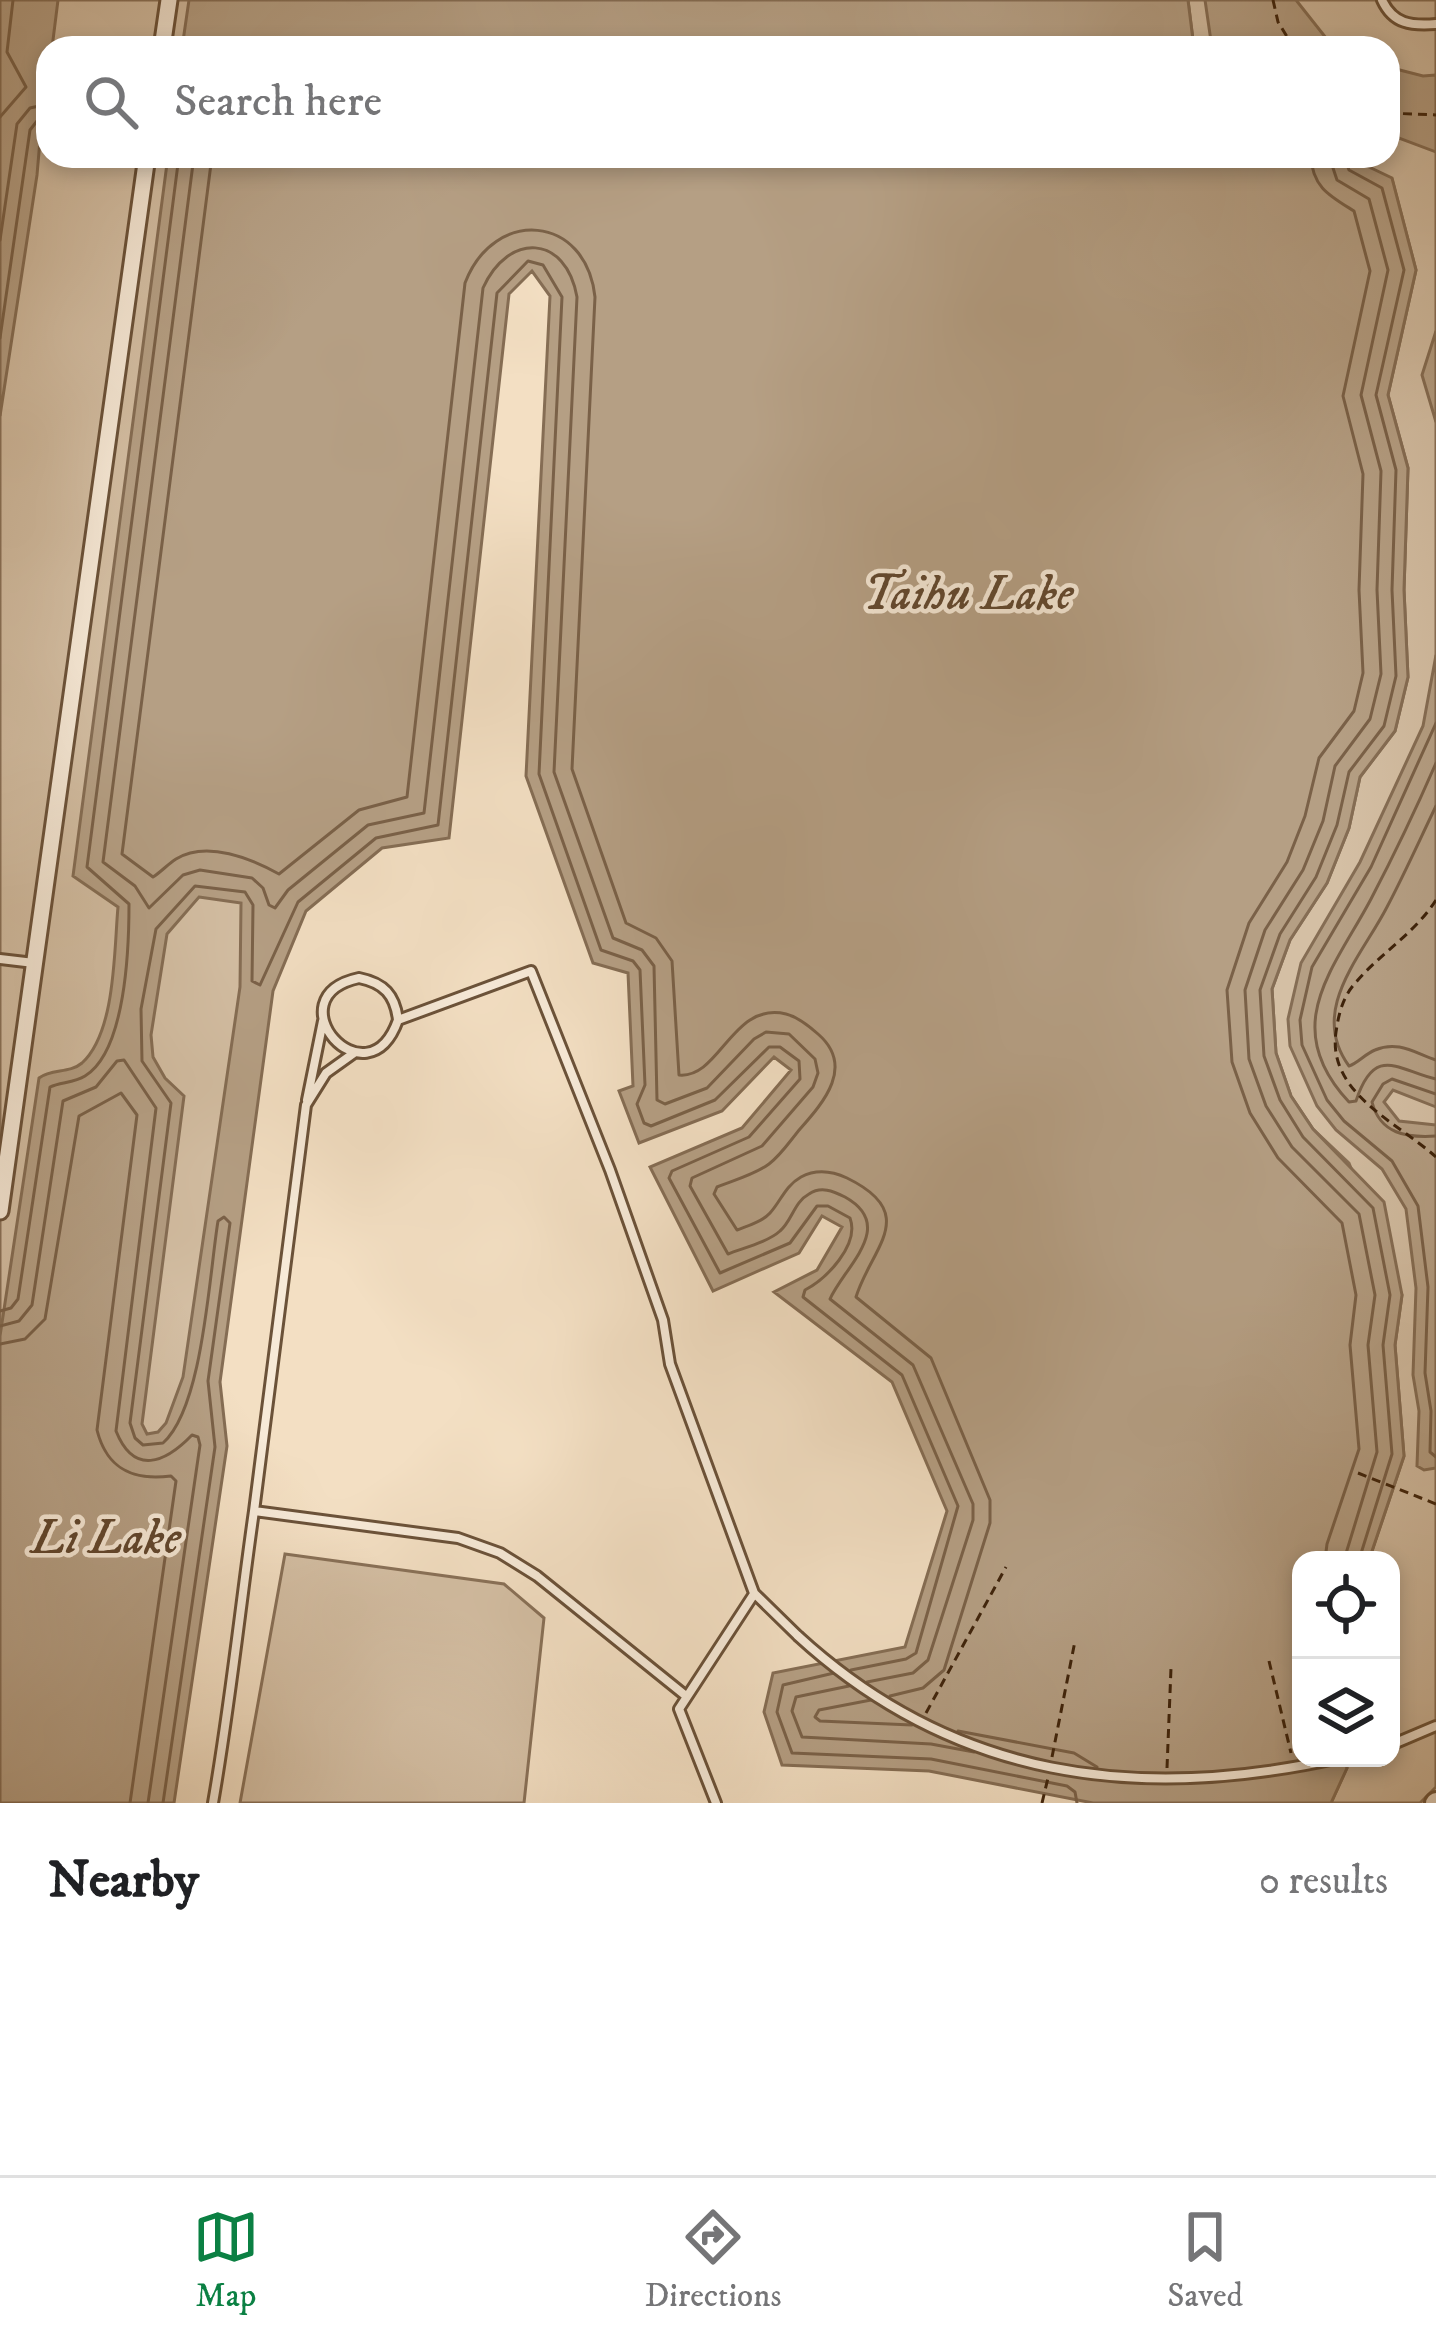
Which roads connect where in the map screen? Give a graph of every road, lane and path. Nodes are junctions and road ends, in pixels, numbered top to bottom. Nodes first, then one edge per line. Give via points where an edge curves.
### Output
1 (169, 0) edge
2 (1273, 0) edge
3 (1382, 0) edge
4 (1436, 24) edge
5 (164, 36) edge
6 (1287, 36) edge
7 (1400, 114) edge
8 (1436, 115) edge
9 (146, 168) edge
10 (1436, 900) edge
11 (0, 959) edge
12 (35, 963) junction
13 (323, 1020) junction
14 (398, 1020) junction
15 (354, 1053) junction
16 (306, 1105) junction
17 (1436, 1157) edge
18 (0, 1211) edge
19 (1358, 1473) dead end
20 (1435, 1501) edge
21 (254, 1511) junction
22 (1006, 1567) dead end
23 (754, 1593) junction
24 (1076, 1641) dead end
25 (1269, 1661) dead end
26 (1171, 1668) dead end
27 (686, 1696) junction
28 (920, 1725) junction
29 (1436, 1726) edge
30 (1400, 1740) edge
31 (1306, 1767) edge
32 (1295, 1770) junction
33 (1049, 1772) junction
34 (1166, 1783) junction
35 (213, 1803) edge
36 (716, 1803) edge
37 (1042, 1803) edge

1 - 5 street
2 - 6 path
3 - 4 lane via 1402,24
7 - 8 path
9 - 12 street
10 - 17 path via 1358,980 1341,1005 1335,1040 1346,1083
11 - 12 lane
12 - 18 street
13 - 14 lane via 335,988 359,978 386,988
13 - 15 lane via 331,1039
13 - 16 lane
14 - 15 lane via 378,1048
14 - 23 lane via 531,971 610,1170
15 - 16 lane via 326,1073
16 - 21 lane
19 - 20 path
21 - 27 lane via 458,1538 500,1553
21 - 35 lane
22 - 28 path
23 - 27 lane
23 - 28 lane, bridge via 862,1690
24 - 33 path
25 - 32 path
26 - 34 path
27 - 36 lane via 679,1709
28 - 33 lane, bridge
29 - 30 lane
31 - 32 lane, bridge
32 - 34 lane, bridge
33 - 34 lane, bridge
33 - 37 path

